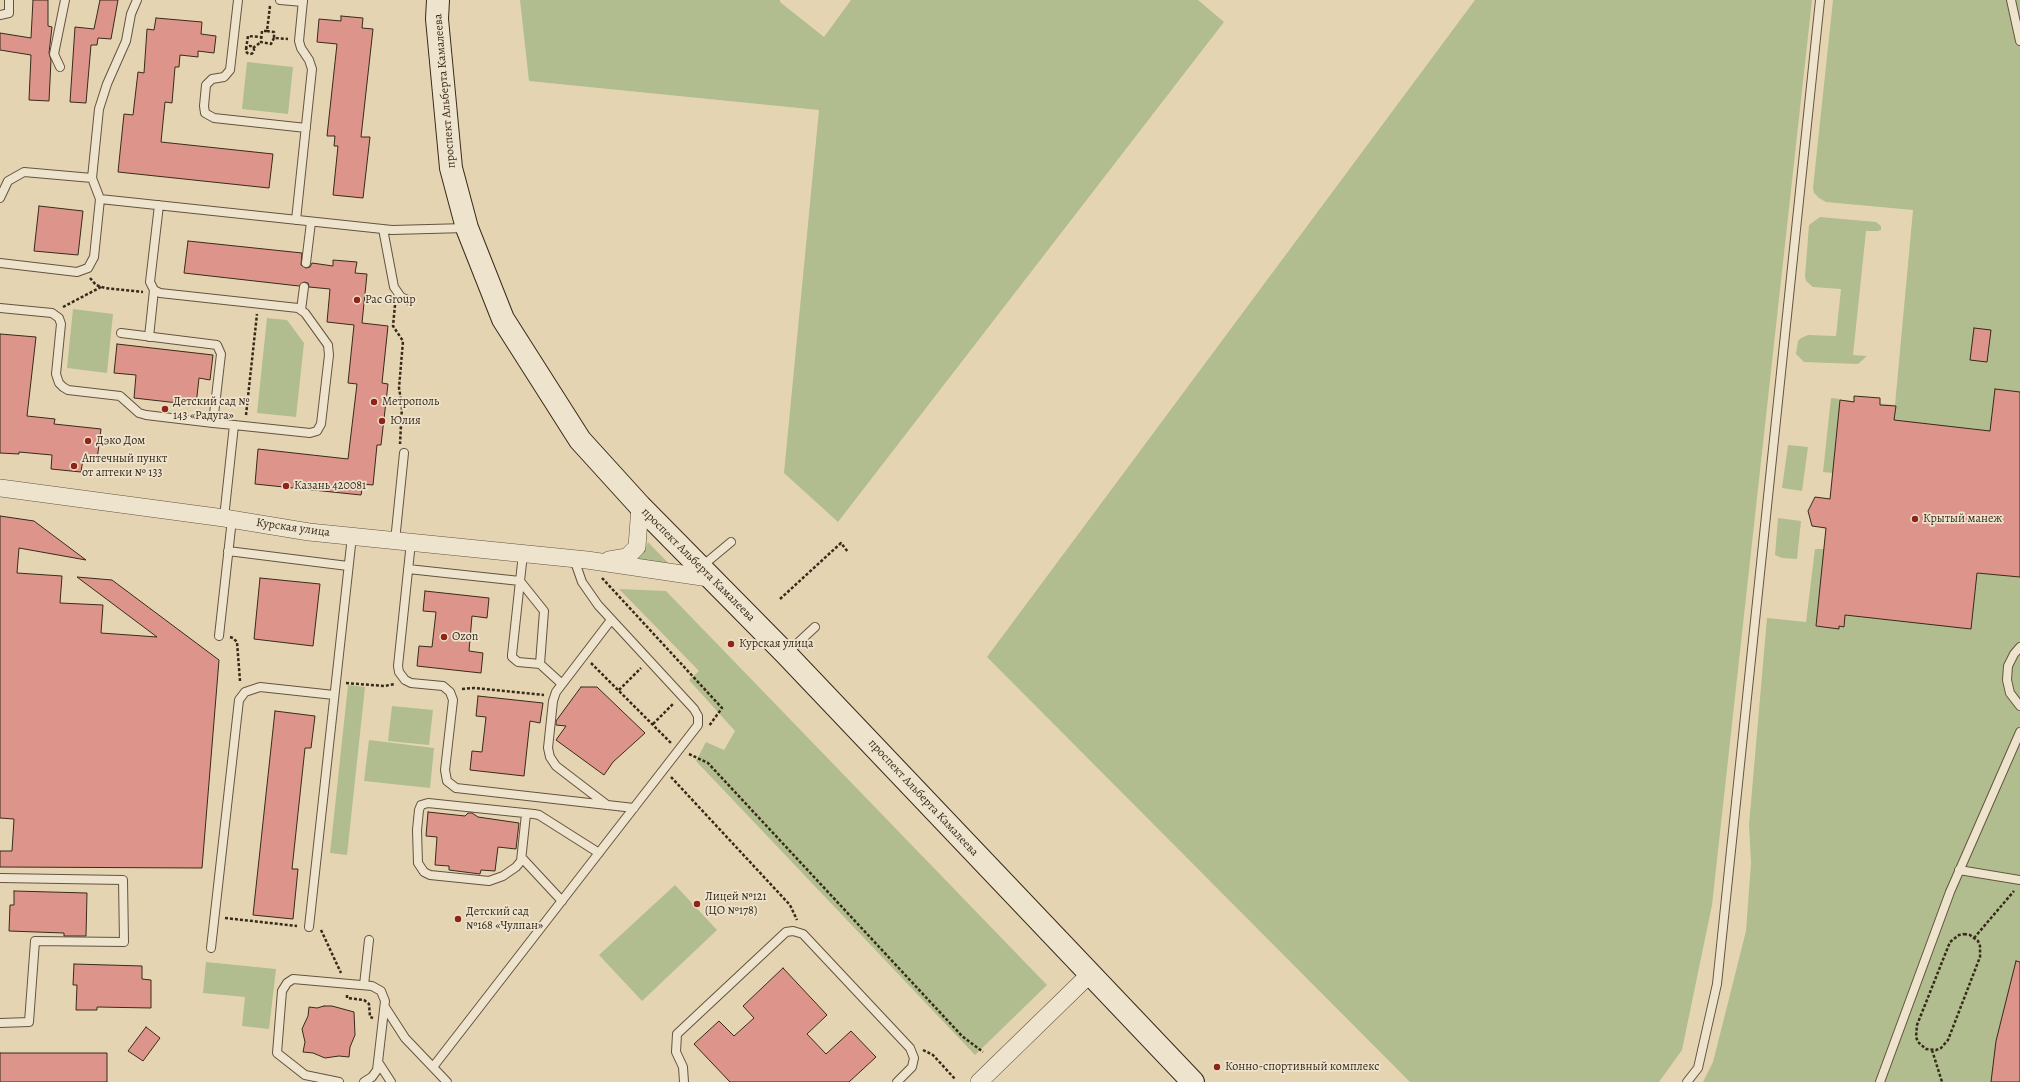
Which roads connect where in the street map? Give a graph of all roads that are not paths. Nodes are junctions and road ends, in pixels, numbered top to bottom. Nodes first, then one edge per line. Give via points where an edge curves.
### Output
1 (9, 0) edge
2 (65, 0) edge
3 (137, 0) edge
4 (238, 0) edge
5 (280, 0) edge
6 (438, 0) edge
7 (1820, 0) edge
8 (2011, 0) edge
9 (303, 1) edge
10 (0, 15) edge
11 (2020, 41) edge
12 (60, 67) dead end
13 (306, 128) junction
14 (92, 178) junction
15 (0, 198) edge
16 (100, 199) junction
17 (159, 205) junction
18 (296, 220) junction
19 (311, 222) junction
20 (467, 228) junction
21 (383, 229) junction
22 (0, 263) edge
23 (306, 263) dead end
24 (304, 286) dead end
25 (154, 292) junction
26 (410, 301) dead end
27 (0, 308) edge
28 (301, 310) junction
29 (121, 333) dead end
30 (149, 336) junction
31 (213, 423) junction
32 (234, 425) junction
33 (404, 453) road end
34 (0, 488) edge
35 (640, 506) junction
36 (228, 519) junction
37 (352, 536) junction
38 (403, 541) junction
39 (731, 542) dead end
40 (228, 551) junction
41 (523, 554) junction
42 (580, 560) junction
43 (348, 566) junction
44 (408, 569) junction
45 (705, 573) junction
46 (520, 581) junction
47 (611, 620) junction
48 (815, 627) dead end
49 (219, 636) road end
50 (2020, 647) edge
51 (786, 654) junction
52 (540, 664) junction
53 (562, 684) junction
54 (334, 695) junction
55 (2020, 706) edge
56 (2020, 732) edge
57 (607, 804) junction
58 (634, 808) junction
59 (526, 814) junction
60 (599, 853) junction
61 (522, 858) junction
62 (1959, 870) junction
63 (0, 878) edge
64 (2020, 880) edge
65 (562, 901) junction
66 (309, 927) road end
67 (368, 940) dead end
68 (211, 948) dead end
69 (1090, 974) junction
70 (364, 985) junction
71 (384, 1007) junction
72 (0, 1023) edge
73 (378, 1062) junction
74 (433, 1067) junction
75 (339, 1082) edge
76 (364, 1082) edge
77 (391, 1082) edge
78 (447, 1082) edge
79 (684, 1082) edge
80 (896, 1082) edge
81 (980, 1082) edge
82 (1193, 1082) edge
83 (1687, 1082) edge
84 (1880, 1082) edge

1 - 10 lane via 9,13
2 - 12 lane via 54,54
3 - 14 lane via 131,14 126,42 101,102
4 - 13 lane via 230,70 224,77 212,79 206,85 205,113 214,118
5 - 9 lane
6 - 20 main road, проспект Альберта Камалеева via 437,19 451,168
7 - 83 lane via 1717,984 1698,1068
8 - 11 lane
9 - 13 lane via 299,40 312,69
13 - 18 lane
14 - 15 lane via 24,172 8,181
14 - 16 lane
16 - 17 lane
16 - 22 lane via 94,257 88,268 77,272
17 - 18 lane
17 - 25 lane via 150,282
18 - 19 lane
19 - 21 lane
19 - 23 lane
20 - 21 lane via 396,231
20 - 35 main road, проспект Альберта Камалеева via 503,319 580,440
21 - 26 lane via 392,282 396,291
24 - 28 lane
25 - 28 lane
25 - 30 lane
27 - 31 lane via 52,313 59,318 61,324 56,374 59,383 68,390 120,396 146,416
28 - 32 lane via 324,337 329,350 320,428 310,434
29 - 30 lane
30 - 31 lane via 214,344 219,347 221,354
31 - 32 lane
32 - 36 lane
33 - 38 lane
34 - 36 street, Курская улица
35 - 42 street, Курская улица via 637,547 633,553 618,559
35 - 45 main road, проспект Альберта Камалеева
36 - 37 street, Курская улица
36 - 40 lane
37 - 38 street, Курская улица
37 - 43 lane
38 - 41 street, Курская улица
38 - 44 lane
39 - 45 lane
40 - 43 lane
40 - 49 lane
41 - 42 street, Курская улица
41 - 46 lane
42 - 45 street, Курская улица
42 - 47 lane via 582,582
43 - 54 lane
44 - 46 lane
44 - 57 lane via 399,672 411,683 443,686 450,692 453,700 445,770 446,778 451,785 456,788
45 - 51 main road, проспект Альберта Камалеева
46 - 52 lane via 544,611
46 - 52 lane via 512,657 518,662
47 - 53 lane
47 - 58 lane via 682,695 697,713 699,721
48 - 51 lane
50 - 55 lane via 2008,666 2007,680 2010,693
51 - 69 main road, проспект Альберта Камалеева
52 - 53 lane
53 - 57 lane via 554,696 548,748 550,757 556,766
54 - 66 lane
54 - 68 lane via 260,687 251,689 241,696 237,706
56 - 62 lane
57 - 58 lane
58 - 60 lane
59 - 60 lane via 546,819
59 - 61 lane
59 - 61 lane via 428,803 419,810 417,857 420,868 430,875 489,881 511,871
60 - 65 lane
61 - 65 lane
62 - 64 lane
62 - 84 lane
63 - 72 lane via 123,880 124,942 35,941 29,1022
65 - 74 lane
67 - 70 lane
69 - 81 street
69 - 82 main road, проспект Альберта Камалеева
70 - 71 lane via 381,991 384,996
70 - 75 lane via 299,978 287,983 282,991 276,1050 280,1057 305,1075
71 - 73 lane
71 - 74 lane via 402,1033
73 - 76 lane via 377,1070
73 - 77 lane
74 - 78 lane
79 - 80 lane via 683,1068 676,1052 677,1034 786,932 798,931 910,1048 914,1058 912,1067

